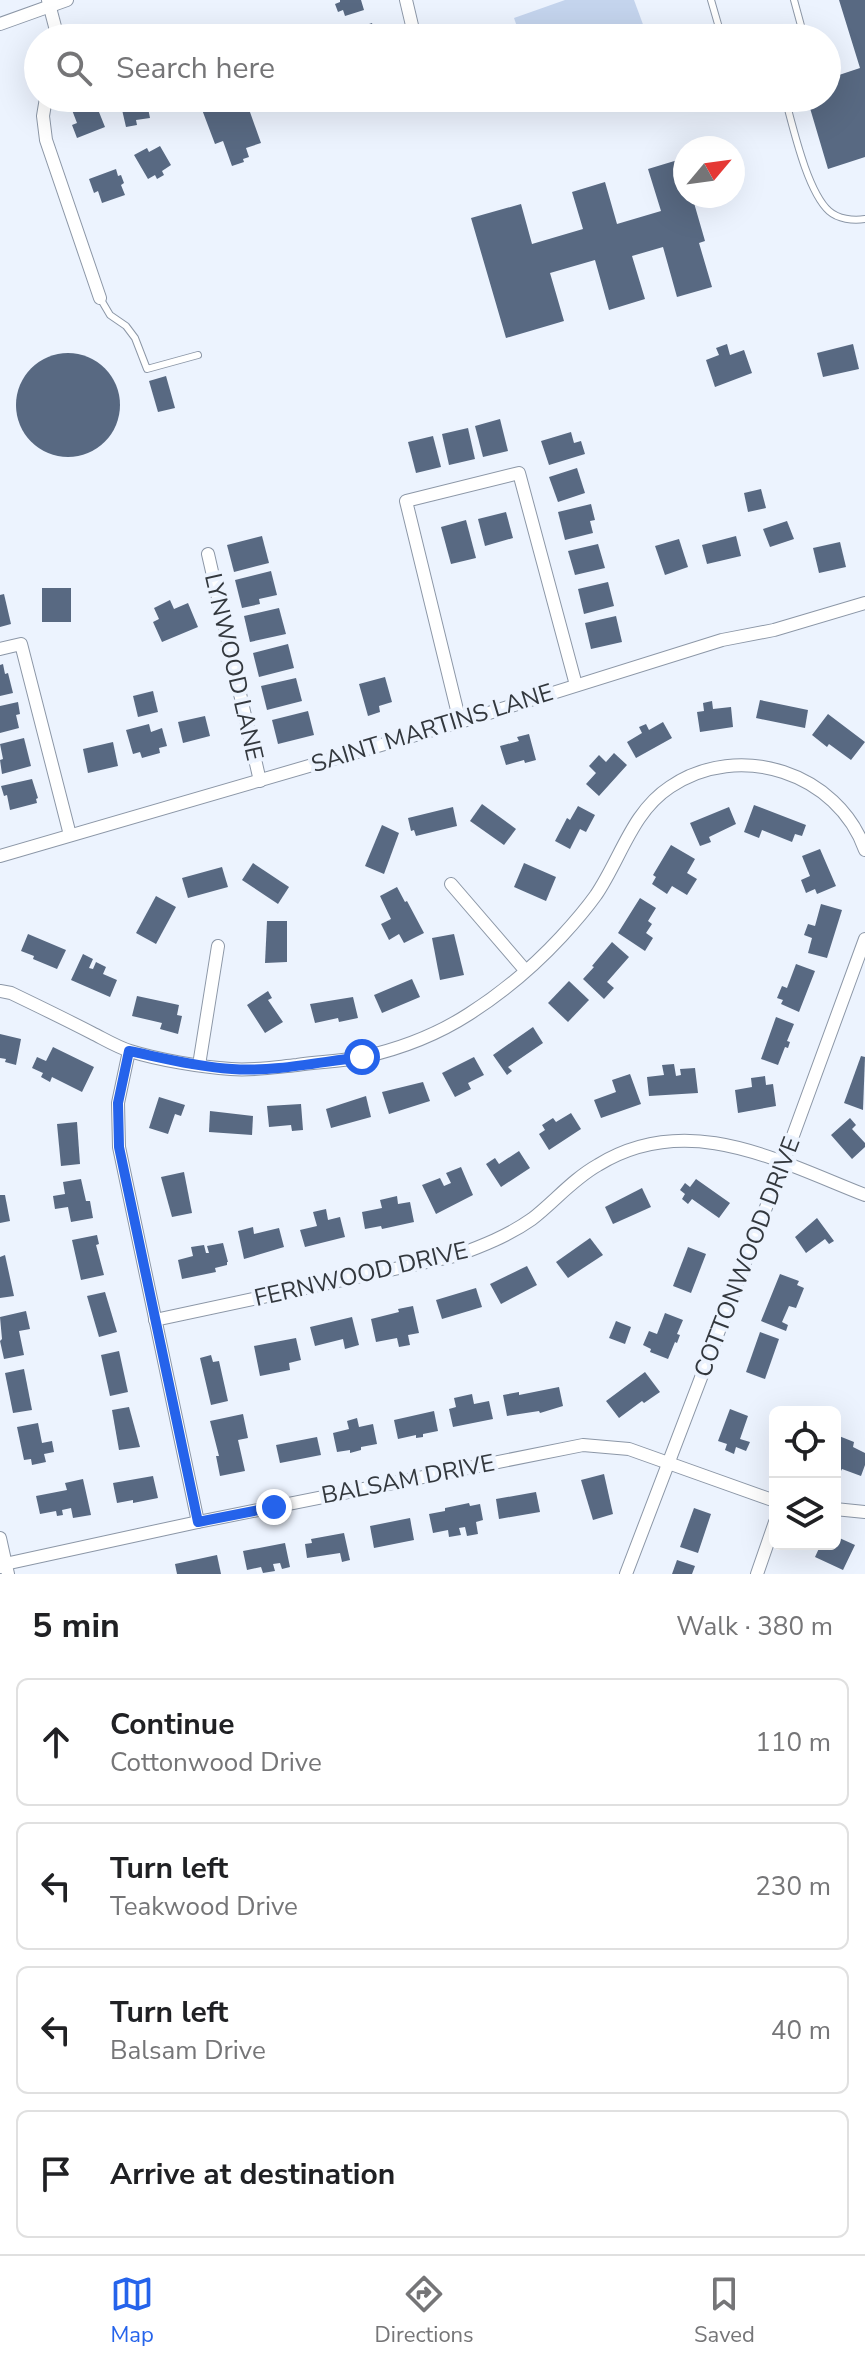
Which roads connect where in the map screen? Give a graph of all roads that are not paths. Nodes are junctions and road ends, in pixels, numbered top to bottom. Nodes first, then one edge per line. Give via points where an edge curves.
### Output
1 (67, 0) edge
2 (406, 0) edge
3 (711, 0) edge
4 (794, 0) edge
5 (49, 3) edge
6 (0, 24) edge
7 (54, 24) edge
8 (412, 24) edge
9 (718, 24) edge
10 (801, 24) edge
11 (44, 112) edge
12 (789, 112) edge
13 (865, 219) edge
14 (100, 298) joint
15 (198, 355) dead end
16 (208, 554) dead end
17 (865, 603) edge
18 (0, 649) edge
19 (576, 685) junction
20 (460, 722) junction
21 (260, 781) junction
22 (70, 835) junction
23 (865, 850) edge
24 (0, 856) edge
25 (451, 884) dead end
26 (865, 939) edge
27 (218, 946) dead end
28 (525, 970) junction
29 (0, 991) edge
30 (129, 1051) junction
31 (199, 1065) junction
32 (783, 1163) junction
33 (865, 1195) edge
34 (155, 1320) junction
35 (669, 1463) junction
36 (769, 1499) edge
37 (841, 1510) edge
38 (865, 1512) edge
39 (198, 1522) junction
40 (0, 1538) edge
41 (769, 1539) edge
42 (3, 1567) edge
43 (626, 1574) edge
44 (757, 1574) edge

1 - 5 street
2 - 8 street
3 - 9 lane
4 - 10 lane
5 - 6 street
5 - 7 street
11 - 14 street via 46,140
12 - 13 lane via 819,198 844,219
14 - 15 lane via 135,338 147,369
16 - 21 street, LYNWOOD LANE
17 - 19 street, SAINT MARTINS LANE
18 - 22 street via 21,644
19 - 20 street, SAINT MARTINS LANE
19 - 20 street via 519,473 406,501
20 - 21 street, SAINT MARTINS LANE
21 - 22 street, SAINT MARTINS LANE
22 - 24 street, SAINT MARTINS LANE
23 - 28 street via 846,815 799,777 744,765 687,777 642,812 596,894
25 - 28 street
26 - 32 street, COTTONWOOD DRIVE
27 - 31 street
28 - 31 street via 468,1015 384,1051 269,1068
29 - 30 street
30 - 31 street
30 - 34 street via 118,1103 119,1147
32 - 33 street, FERNWOOD DRIVE
32 - 34 street, FERNWOOD DRIVE via 699,1140 647,1145 598,1164 519,1227 455,1256
32 - 35 street, COTTONWOOD DRIVE
34 - 39 street
35 - 36 street, BALSAM DRIVE
35 - 39 street, BALSAM DRIVE via 629,1449 583,1445
35 - 43 street, COTTONWOOD DRIVE
37 - 38 street
39 - 42 street, BALSAM DRIVE
40 - 42 street
41 - 44 street

